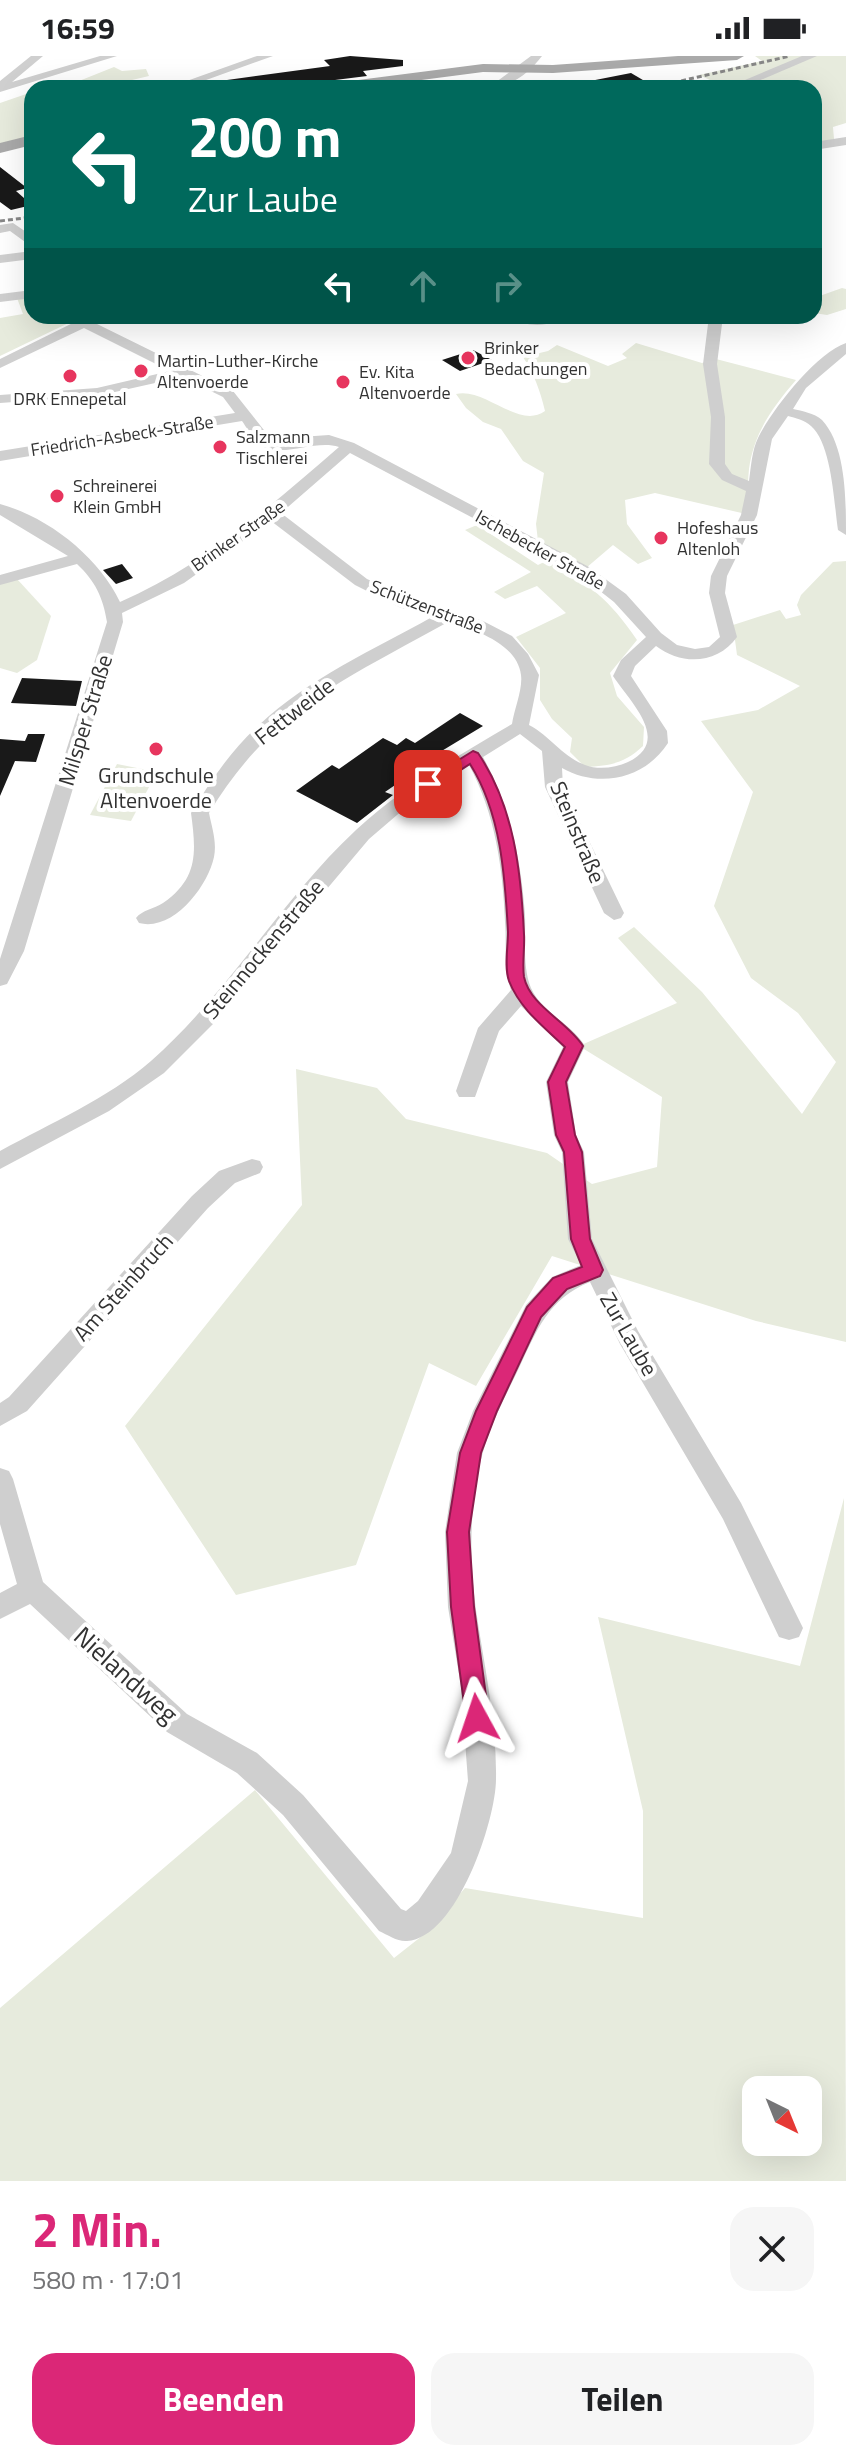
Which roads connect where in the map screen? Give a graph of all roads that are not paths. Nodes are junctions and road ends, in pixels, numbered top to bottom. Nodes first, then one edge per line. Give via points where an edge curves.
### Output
1 (38, 56) edge
2 (112, 56) edge
3 (268, 56) edge
4 (537, 56) edge
5 (812, 56) edge
6 (730, 57) edge
7 (526, 68) junction
8 (28, 80) edge
9 (197, 80) edge
10 (385, 80) edge
11 (507, 80) edge
12 (752, 80) edge
13 (24, 81) edge
14 (0, 88) edge
15 (846, 141) edge
16 (24, 142) edge
17 (822, 145) edge
18 (0, 148) edge
19 (0, 229) edge
20 (24, 236) edge
21 (24, 256) edge
22 (0, 259) edge
23 (24, 295) edge
24 (0, 298) edge
25 (83, 324) edge
26 (98, 324) edge
27 (715, 324) edge
28 (846, 347) edge
29 (0, 364) edge
30 (183, 372) junction
31 (0, 399) edge
32 (782, 410) junction
33 (244, 416) junction
34 (349, 446) junction
35 (0, 456) edge
36 (754, 489) junction
37 (0, 509) edge
38 (272, 514) junction
39 (846, 530) edge
40 (79, 558) junction
41 (0, 580) edge
42 (115, 610) junction
43 (446, 616) junction
44 (655, 637) junction
45 (520, 727) junction
46 (551, 748) junction
47 (473, 756) junction
48 (614, 913) dead end
49 (146, 918) dead end
50 (0, 979) edge
51 (522, 991) junction
52 (467, 1091) dead end
53 (0, 1161) edge
54 (252, 1167) dead end
55 (594, 1270) junction
56 (0, 1416) edge
57 (0, 1479) edge
58 (32, 1589) junction
59 (0, 1607) edge
60 (789, 1628) dead end

1 - 14 street
2 - 8 street
3 - 9 street
4 - 7 street
5 - 12 street
6 - 7 main road
7 - 10 main road
7 - 11 street
13 - 14 street
15 - 17 street
16 - 18 main road
19 - 20 street via 13,227
21 - 22 street
23 - 24 street
25 - 29 street
26 - 30 street
27 - 36 street via 710,364 718,417 717,464 727,477
28 - 32 street via 801,385
30 - 31 street via 97,392
30 - 33 street via 228,394
32 - 36 street via 765,439
32 - 39 street via 809,418 826,435
33 - 34 street via 271,444 329,439
33 - 35 street, Friedrich-Asbeck-Straße
34 - 38 street, Brinker Straße
34 - 44 street, Ischebecker Straße via 583,570 620,598
36 - 44 street, Ischebecker Straße via 749,515 719,576 717,593 729,637 720,648 695,654 678,652
37 - 40 street via 49,534
38 - 42 street, Brinker Straße via 169,583
38 - 43 street, Schützenstraße via 361,582
40 - 41 street
40 - 42 street via 109,592
42 - 50 street, Milsper Straße via 14,951
43 - 45 street, Schützenstraße via 506,640 522,658 530,675
43 - 49 street, Fettweide via 332,680 265,728 222,777 200,813 206,842 202,870 159,915
44 - 46 street via 622,676 658,731 654,754 635,767 594,773 566,763
45 - 46 street
45 - 47 street, Steinnockenstraße
46 - 48 street, Steinstraße via 554,787
47 - 51 street via 487,778 508,844 516,977
47 - 53 street, Steinnockenstraße via 406,798 344,853 257,960 157,1067
51 - 52 street via 489,1028
51 - 55 street, Zur Laube via 574,1046 557,1082 565,1135 573,1152 580,1239
54 - 56 street, Am Steinbruch via 227,1177 200,1202 18,1404
55 - 58 street, Nielandweg via 560,1284 534,1312 470,1453 458,1532 482,1781 464,1859 429,1912 411,1926 390,1920 293,1805 247,1763 177,1723
55 - 60 street, Zur Laube via 702,1456
57 - 58 street
58 - 59 street

